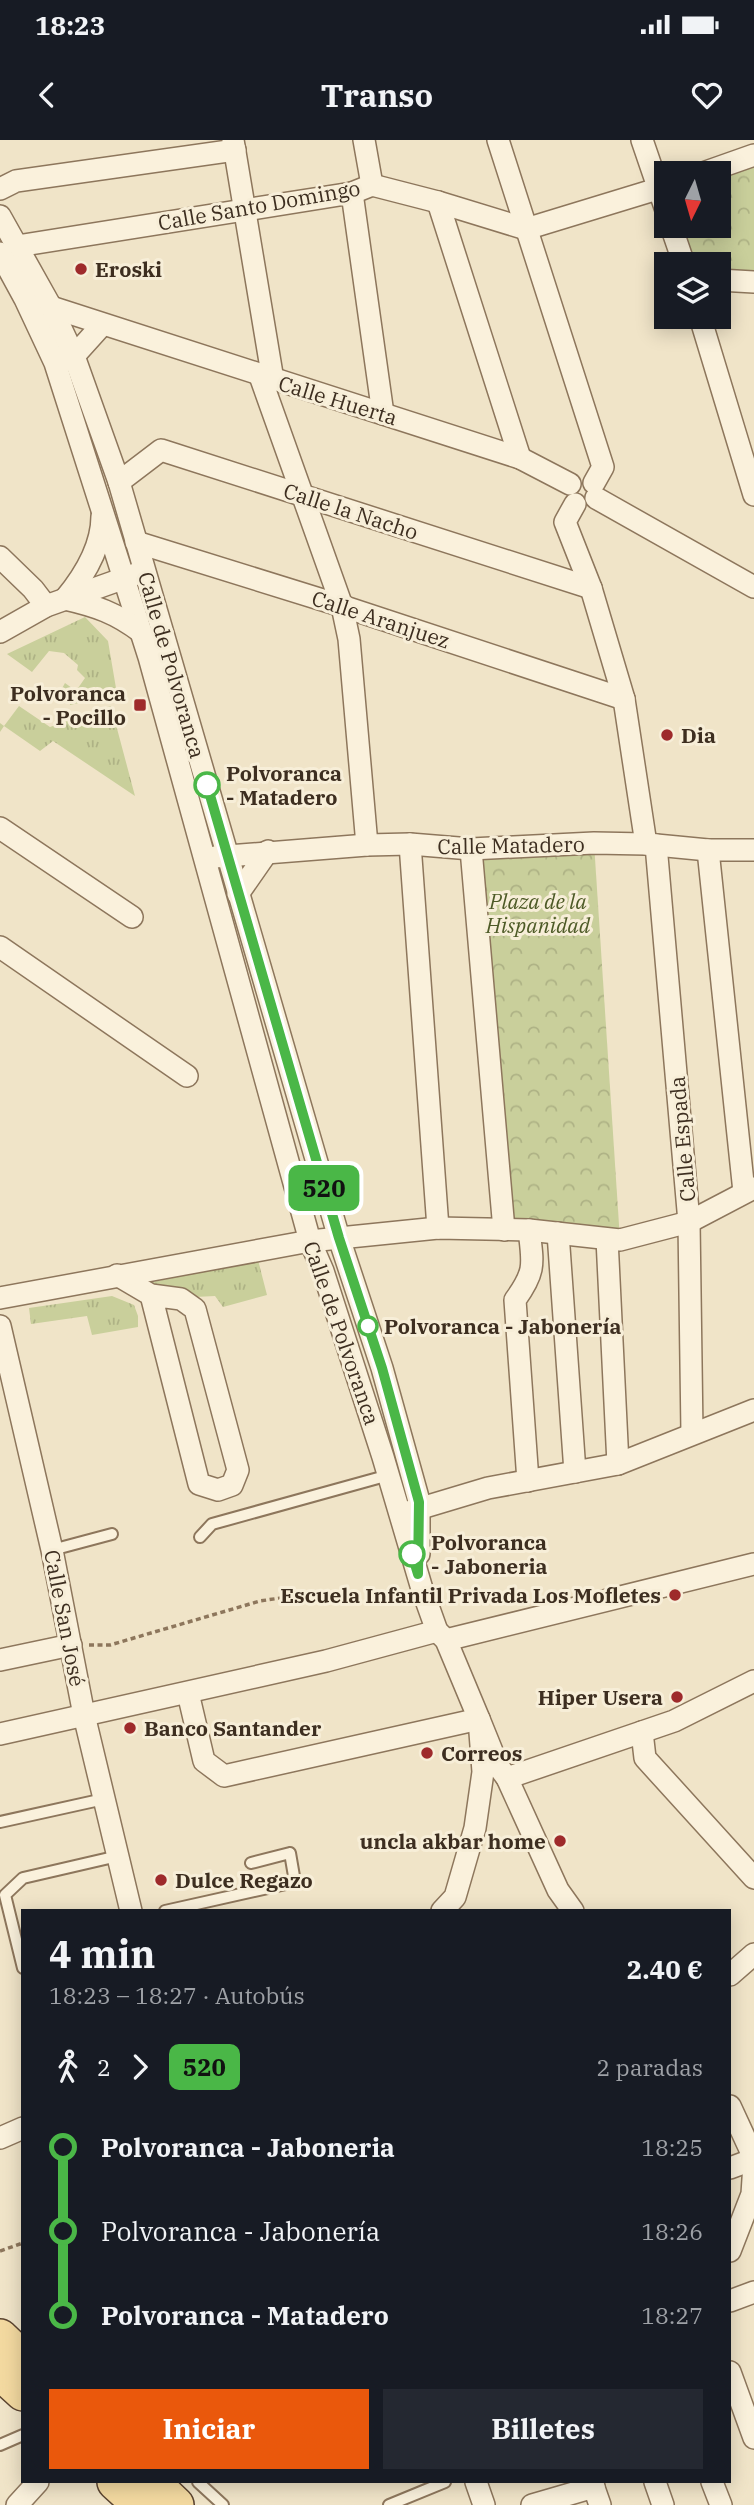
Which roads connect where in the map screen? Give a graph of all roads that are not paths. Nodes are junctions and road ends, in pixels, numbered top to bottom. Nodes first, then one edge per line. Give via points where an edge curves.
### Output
1 (364, 140) edge
2 (498, 140) edge
3 (642, 140) edge
4 (234, 145) edge
5 (754, 155) edge
6 (732, 163) edge
7 (654, 167) edge
8 (372, 185) junction
9 (0, 189) edge
10 (654, 191) edge
11 (352, 193) junction
12 (438, 202) junction
13 (246, 208) junction
14 (0, 216) edge
15 (526, 229) junction
16 (9, 249) edge
17 (731, 281) edge
18 (754, 282) edge
19 (51, 307) junction
20 (102, 325) junction
21 (704, 329) edge
22 (65, 359) junction
23 (266, 378) junction
24 (383, 414) junction
25 (520, 458) junction
26 (118, 482) junction
27 (595, 490) junction
28 (572, 494) junction
29 (301, 495) junction
30 (754, 495) edge
31 (102, 511) junction
32 (136, 542) junction
33 (0, 557) edge
34 (145, 572) junction
35 (124, 578) junction
36 (754, 587) edge
37 (591, 588) junction
38 (55, 602) junction
39 (342, 606) junction
40 (0, 632) edge
41 (141, 632) junction
42 (624, 699) junction
43 (0, 828) edge
44 (410, 844) junction
45 (651, 844) junction
46 (367, 845) junction
47 (471, 849) junction
48 (708, 850) junction
49 (754, 850) edge
50 (268, 852) junction
51 (227, 856) junction
52 (205, 858) junction
53 (238, 894) junction
54 (132, 917) dead end
55 (0, 947) edge
56 (187, 1076) dead end
57 (749, 1190) edge
58 (689, 1222) junction
59 (438, 1228) junction
60 (504, 1230) junction
61 (529, 1230) junction
62 (558, 1233) junction
63 (339, 1238) junction
64 (607, 1239) junction
65 (310, 1241) junction
66 (117, 1276) junction
67 (151, 1294) junction
68 (0, 1298) edge
69 (0, 1326) edge
70 (754, 1409) edge
71 (692, 1433) junction
72 (618, 1464) junction
73 (575, 1472) junction
74 (389, 1475) junction
75 (528, 1481) junction
76 (409, 1511) junction
77 (112, 1534) dead end
78 (200, 1537) dead end
79 (52, 1550) junction
80 (754, 1564) edge
81 (441, 1635) junction
82 (71, 1645) junction
83 (0, 1660) edge
84 (754, 1681) edge
85 (188, 1693) junction
86 (84, 1715) junction
87 (479, 1719) junction
88 (642, 1732) junction
89 (0, 1734) edge
90 (507, 1778) junction
91 (104, 1799) junction
92 (0, 1822) edge
93 (118, 1856) junction
94 (251, 1863) dead end
95 (754, 1878) edge
96 (131, 1909) edge
97 (174, 1909) edge
98 (444, 1909) edge
99 (572, 1909) edge
100 (754, 1954) edge
101 (21, 1960) edge
102 (731, 1974) edge
103 (731, 2108) edge
104 (21, 2129) edge
105 (0, 2138) edge
106 (754, 2161) edge
107 (731, 2168) edge
108 (731, 2248) edge
109 (754, 2291) edge
110 (731, 2301) edge
111 (0, 2337) edge
112 (21, 2356) edge
113 (0, 2372) edge
114 (731, 2375) edge
115 (21, 2391) edge
116 (21, 2436) edge
117 (754, 2438) edge
118 (0, 2445) edge
119 (37, 2483) edge
120 (116, 2483) edge
121 (153, 2483) edge
122 (199, 2483) edge
123 (443, 2483) edge
124 (476, 2483) edge
125 (655, 2483) edge
126 (712, 2483) edge
127 (595, 2491) edge
128 (16, 2505) edge
129 (140, 2505) edge
130 (176, 2505) edge
131 (223, 2505) edge
132 (389, 2505) edge
133 (484, 2505) edge
134 (532, 2505) edge
135 (663, 2505) edge
136 (721, 2505) edge

1 - 8 street
2 - 15 street
3 - 7 street
4 - 9 street via 16,181
4 - 13 street
5 - 6 street
8 - 11 street, Calle Santo Domingo
8 - 12 street, Calle Santo Domingo
10 - 15 street
11 - 13 street, Calle Santo Domingo
11 - 24 street
12 - 15 street, Calle Santo Domingo
12 - 25 street
13 - 16 street, Calle Santo Domingo
13 - 23 street
14 - 16 street, Calle de Polvoranca
15 - 27 street via 603,467
16 - 19 street, Calle de Polvoranca
16 - 22 street, Calle de Polvoranca via 25,299
17 - 18 street
19 - 20 street, Calle Huerta
19 - 22 street, Calle de Polvoranca
20 - 22 street
20 - 23 street, Calle Huerta
21 - 30 street
22 - 26 street, Calle de Polvoranca
22 - 31 street, Calle de Polvoranca
23 - 24 street, Calle Huerta
23 - 29 street
24 - 25 street, Calle Huerta
25 - 28 street, Calle Huerta
26 - 29 street, Calle la Nacho via 161,450
26 - 32 street, Calle de Polvoranca
27 - 28 street via 587,505
27 - 36 street
28 - 37 street, Calle Espada via 565,522
29 - 37 street, Calle la Nacho
29 - 39 street
31 - 35 street, Calle de Polvoranca
31 - 38 street via 102,526 83,574
32 - 34 street, Calle de Polvoranca
32 - 39 street, Calle Aranjuez
33 - 38 street via 33,589
34 - 35 street
34 - 51 street, Calle de Polvoranca
35 - 38 street
35 - 41 street, Calle de Polvoranca
37 - 42 street, Calle Espada
38 - 40 street
38 - 41 street via 97,607
39 - 42 street, Calle Aranjuez
39 - 46 street via 349,639
41 - 52 street, Calle de Polvoranca
42 - 45 street, Calle Espada
43 - 54 street
44 - 46 street, Calle Matadero
44 - 47 street, Calle Matadero
44 - 59 street
45 - 47 street, Calle Matadero
45 - 48 street, Calle Matadero
45 - 58 street, Calle Espada
46 - 50 street, Calle Matadero
47 - 60 street
48 - 49 street, Calle Matadero
48 - 57 street
50 - 51 street, Calle Matadero
50 - 53 street
51 - 52 street, Calle Matadero
51 - 53 street, Calle de Polvoranca
52 - 65 street, Calle de Polvoranca
53 - 63 street, Calle de Polvoranca
55 - 56 street
57 - 58 street
58 - 64 street via 620,1240
58 - 71 street, Calle Espada
59 - 60 street
59 - 63 street
60 - 61 street
61 - 62 street
61 - 75 street via 533,1261 529,1281 515,1300
62 - 64 street
62 - 73 street
63 - 65 street
63 - 76 street, Calle de Polvoranca via 419,1502
64 - 72 street
65 - 66 street
65 - 74 street, Calle de Polvoranca
66 - 67 street
66 - 68 street
67 - 67 street via 199,1484 218,1490 232,1485 238,1470 195,1309 181,1299
69 - 79 street, Calle San José
70 - 71 street
71 - 72 street
72 - 73 street
73 - 75 street
74 - 76 street, Calle de Polvoranca
74 - 78 lane via 212,1524
75 - 76 street
76 - 81 street, Calle de Polvoranca via 418,1574
77 - 79 lane
79 - 82 street, Calle San José
80 - 81 street
81 - 85 street
81 - 87 street, Calle de Polvoranca
82 - 83 street
82 - 86 street, Calle San José
84 - 88 street
85 - 86 street
85 - 87 street via 204,1761 225,1776
86 - 89 street
86 - 91 street, Calle San José
87 - 90 street
87 - 98 street, Calle de Polvoranca via 483,1772 475,1828 455,1897
88 - 90 street
88 - 95 street via 645,1758
90 - 99 street via 558,1890
91 - 92 lane
91 - 93 street, Calle San José
93 - 96 street, Calle San José
93 - 101 lane via 23,1878 5,1895
94 - 97 lane via 290,1853 295,1882
100 - 102 street
103 - 106 street
104 - 105 street
106 - 107 street
106 - 108 street via 752,2194
109 - 110 street
111 - 112 main road
113 - 115 main road
114 - 117 street
116 - 118 lane
119 - 128 street
120 - 129 main road
121 - 130 main road
122 - 131 lane
123 - 132 lane
124 - 133 street
125 - 135 street
126 - 136 street
127 - 134 street

